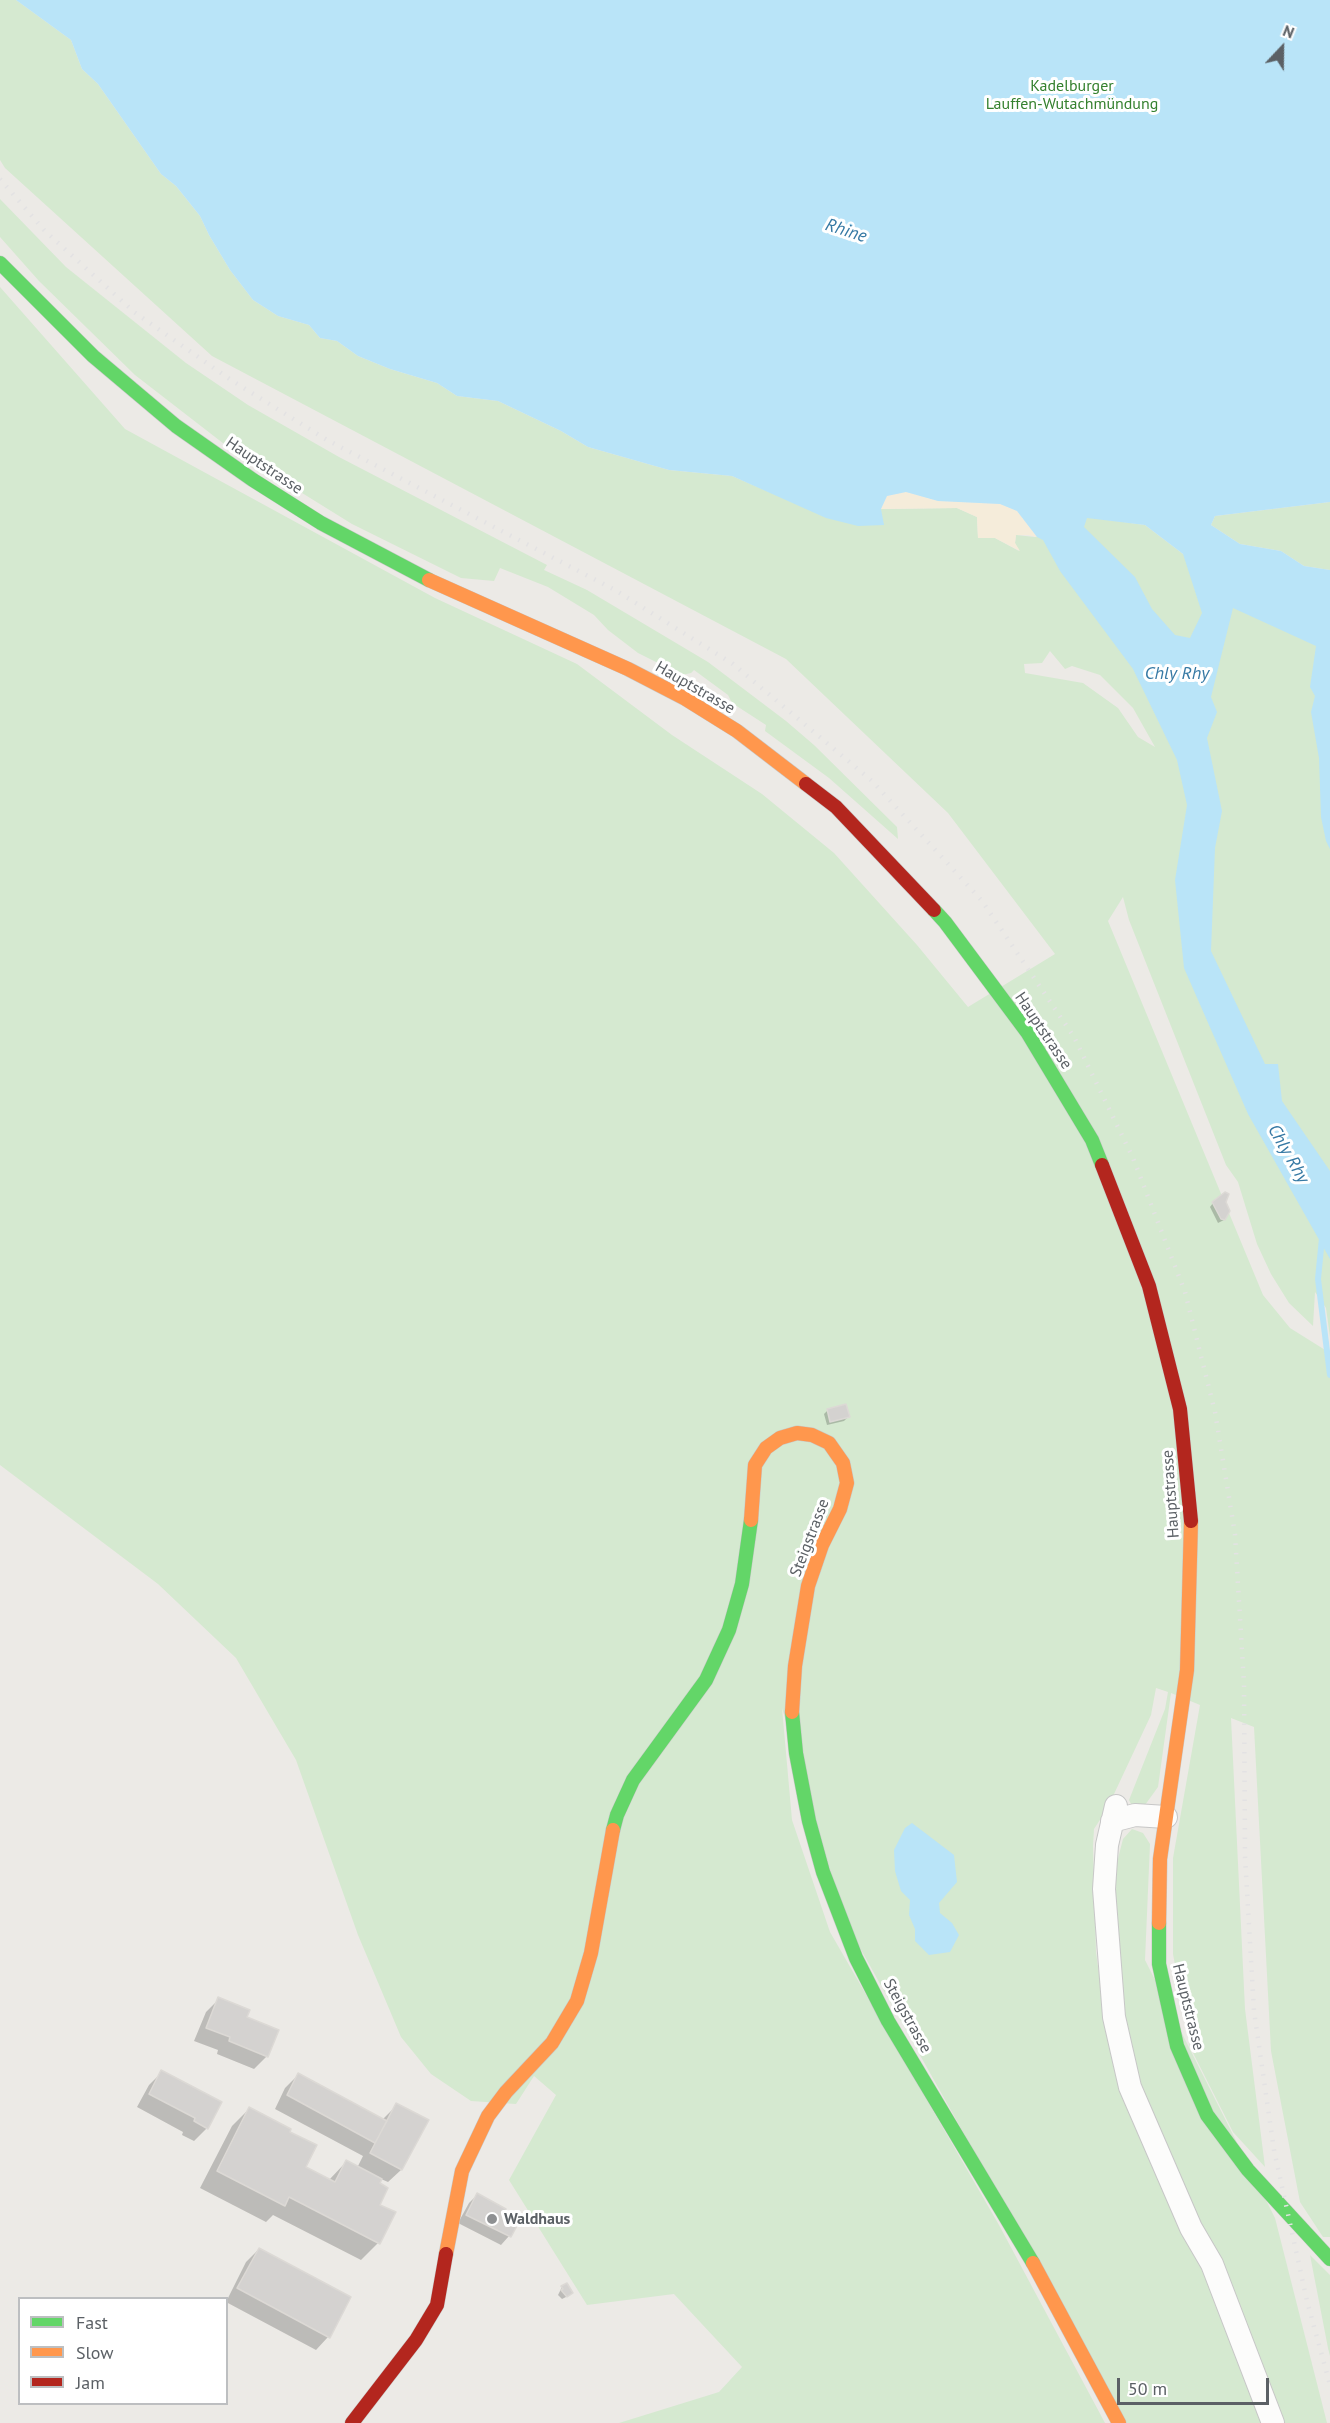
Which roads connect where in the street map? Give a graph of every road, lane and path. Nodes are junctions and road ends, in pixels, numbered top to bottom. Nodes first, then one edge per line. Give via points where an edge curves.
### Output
1 (0, 263) edge
2 (1166, 1817) junction
3 (1330, 2259) edge
4 (352, 2423) edge
5 (1119, 2423) edge
6 (1273, 2423) edge

1 - 2 main road, Hauptstrasse via 93,356 177,426 321,524 411,571 628,669 737,731 836,807 945,922 1027,1032 1092,1140 1149,1286 1180,1409 1191,1523 1187,1670
2 - 3 main road, Hauptstrasse via 1160,1859 1159,1964 1177,2046 1207,2115 1248,2170
2 - 6 street via 1114,1813 1104,1889 1114,2017 1130,2087 1191,2228 1212,2264
4 - 5 main road, Steigstrasse via 416,2340 437,2305 462,2171 488,2116 552,2043 577,2001 591,1953 617,1815 633,1780 706,1680 729,1630 744,1573 755,1465 766,1448 797,1433 829,1443 843,1462 847,1483 808,1586 792,1709 808,1821 823,1872 856,1958 888,2021 1014,2229

